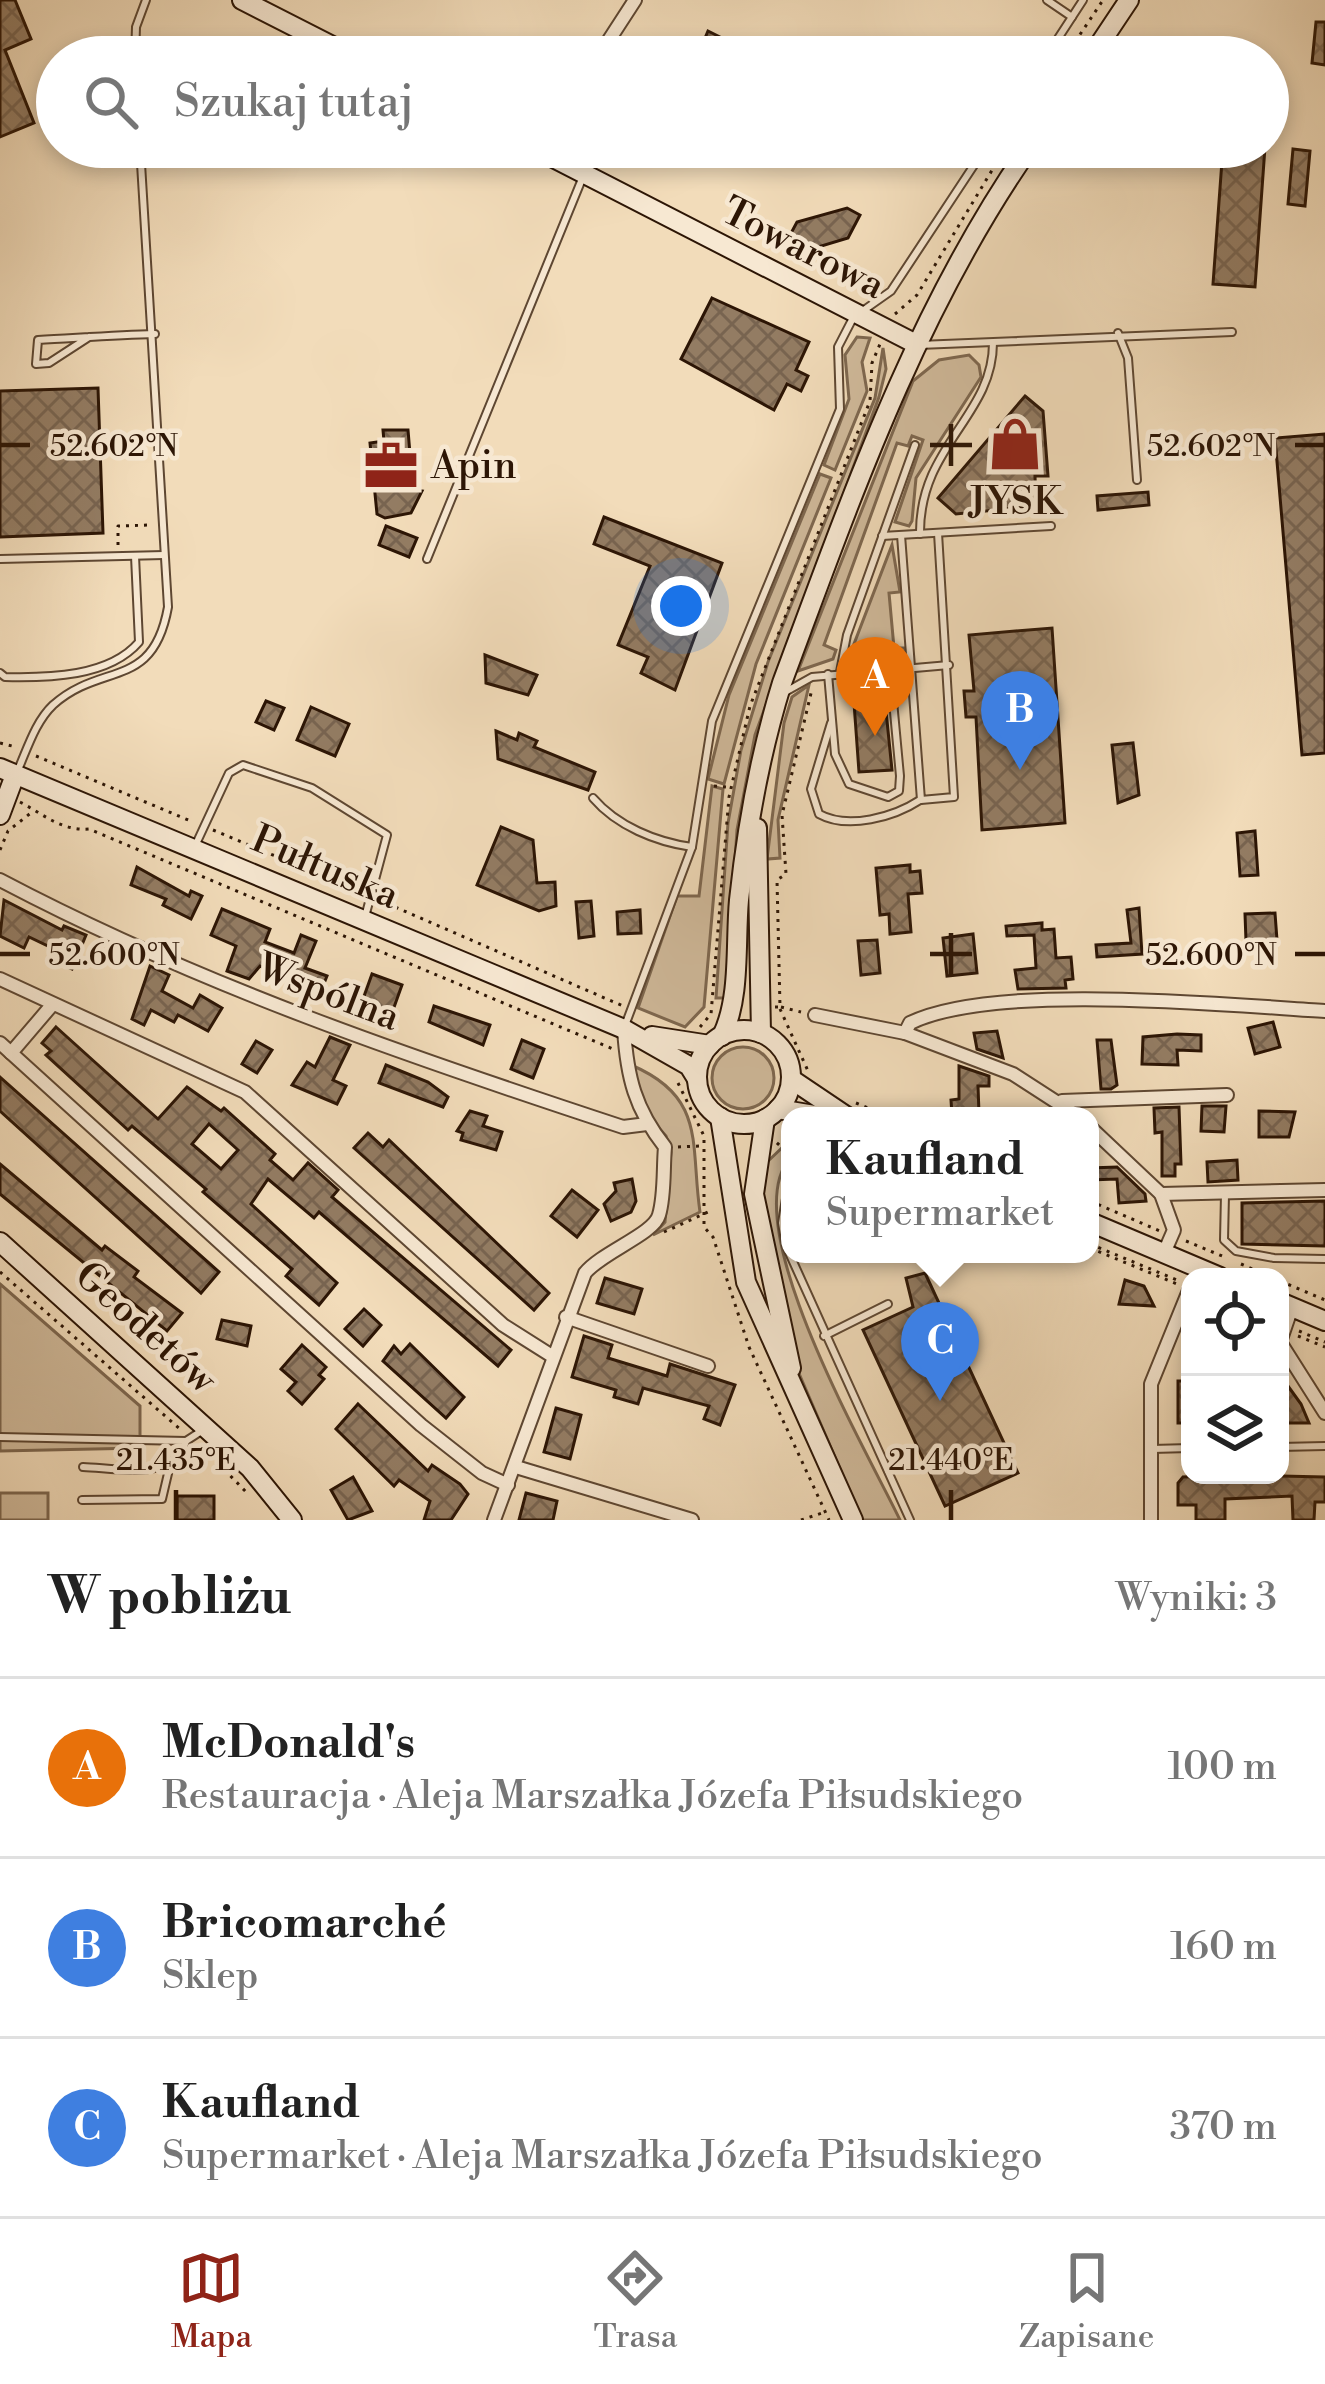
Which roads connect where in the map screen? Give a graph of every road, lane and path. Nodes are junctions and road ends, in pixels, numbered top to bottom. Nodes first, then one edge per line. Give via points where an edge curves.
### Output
1 (146, 0) edge
2 (242, 0) edge
3 (635, 0) edge
4 (1047, 0) edge
5 (1083, 0) edge
6 (1103, 0) edge
7 (1129, 0) edge
8 (1072, 17) junction
9 (139, 36) edge
10 (313, 36) edge
11 (612, 36) edge
12 (1060, 36) edge
13 (1080, 36) edge
14 (1105, 36) edge
15 (142, 168) edge
16 (573, 168) edge
17 (972, 168) edge
18 (993, 168) edge
19 (1016, 168) edge
20 (584, 174) junction
21 (857, 314) junction
22 (891, 320) dead end
23 (1232, 332) dead end
24 (1118, 333) junction
25 (155, 334) junction
26 (89, 337) junction
27 (993, 343) junction
28 (916, 344) junction
29 (915, 445) dead end
30 (1137, 480) dead end
31 (164, 524) junction
32 (1051, 526) dead end
33 (938, 532) junction
34 (920, 534) junction
35 (901, 535) junction
36 (882, 536) junction
37 (164, 555) junction
38 (135, 556) junction
39 (118, 557) junction
40 (0, 559) edge
41 (427, 559) dead end
42 (949, 665) junction
43 (911, 668) junction
44 (890, 669) junction
45 (840, 672) junction
46 (0, 673) edge
47 (828, 674) junction
48 (815, 676) junction
49 (772, 714) junction
50 (832, 719) junction
51 (8, 772) edge
52 (758, 773) junction
53 (593, 798) dead end
54 (921, 800) junction
55 (33, 811) dead end
56 (0, 815) edge
57 (692, 847) junction
58 (0, 850) edge
59 (193, 850) junction
60 (0, 880) edge
61 (364, 921) junction
62 (0, 980) edge
63 (708, 1003) dead end
64 (732, 1004) junction
65 (52, 1005) junction
66 (770, 1006) junction
67 (1325, 1011) edge
68 (815, 1015) joint
69 (624, 1029) junction
70 (761, 1034) junction
71 (905, 1034) junction
72 (716, 1041) junction
73 (6, 1048) edge
74 (697, 1079) junction
75 (790, 1079) junction
76 (1227, 1095) dead end
77 (812, 1097) junction
78 (1062, 1101) junction
79 (830, 1107) edge
80 (1068, 1107) edge
81 (771, 1114) junction
82 (781, 1114) edge
83 (720, 1117) junction
84 (646, 1124) junction
85 (1099, 1135) edge
86 (665, 1147) junction
87 (701, 1147) dead end
88 (1225, 1190) junction
89 (1325, 1190) edge
90 (1161, 1194) junction
91 (710, 1211) dead end
92 (1099, 1226) edge
93 (639, 1235) junction
94 (0, 1242) edge
95 (1099, 1249) edge
96 (1164, 1253) junction
97 (1325, 1259) edge
98 (792, 1263) edge
99 (1181, 1270) edge
100 (0, 1272) edge
101 (1181, 1278) edge
102 (1289, 1285) edge
103 (1325, 1300) edge
104 (888, 1304) dead end
105 (1181, 1310) edge
106 (566, 1316) junction
107 (1289, 1316) edge
108 (1289, 1319) edge
109 (1325, 1321) edge
110 (824, 1336) junction
111 (1325, 1344) edge
112 (1289, 1356) edge
113 (552, 1357) junction
114 (708, 1366) dead end
115 (799, 1402) junction
116 (1325, 1413) edge
117 (178, 1428) dead end
118 (206, 1428) junction
119 (0, 1437) edge
120 (186, 1442) junction
121 (1325, 1446) edge
122 (1289, 1447) edge
123 (1181, 1448) edge
124 (1149, 1449) junction
125 (217, 1463) dead end
126 (170, 1465) junction
127 (83, 1467) dead end
128 (516, 1467) junction
129 (508, 1485) junction
130 (82, 1500) dead end
131 (256, 1504) dead end
132 (825, 1512) dead end
133 (292, 1520) edge
134 (494, 1520) edge
135 (692, 1520) edge
136 (801, 1520) edge
137 (853, 1520) edge
138 (910, 1520) edge
139 (1151, 1520) edge

1 - 9 lane
2 - 10 main road
3 - 11 street
4 - 8 lane
5 - 8 lane
6 - 13 path
7 - 14 main road
8 - 12 lane
15 - 25 lane
16 - 20 main road, Towarowa
17 - 21 lane via 891,291
18 - 22 path via 917,296
19 - 28 main road
20 - 21 main road, Towarowa
20 - 41 lane
21 - 28 main road, Towarowa
21 - 57 lane via 838,346 840,410 706,742
23 - 24 lane
24 - 27 lane
24 - 30 lane via 1129,358
25 - 26 lane
25 - 31 lane
26 - 26 lane via 38,340 36,364 49,363
27 - 28 lane
27 - 34 lane via 989,379 924,484
28 - 49 main road
29 - 36 lane
31 - 37 lane
31 - 39 path via 118,526
32 - 33 lane
33 - 34 lane
33 - 42 lane
34 - 35 lane
35 - 36 lane
35 - 43 lane
36 - 45 lane
37 - 38 lane
37 - 51 lane via 168,608 148,659 52,706
38 - 39 lane
38 - 46 lane via 139,642 128,655 64,676
39 - 40 lane
42 - 43 lane
42 - 54 lane via 953,797
43 - 44 lane
43 - 54 lane
44 - 45 lane
44 - 50 lane via 899,791 877,797 849,784
45 - 47 lane
47 - 48 lane
47 - 50 lane
48 - 49 lane via 794,684
48 - 66 path via 781,824 787,874 777,880
49 - 52 main road
50 - 54 lane via 811,789 819,814 832,821 872,818
51 - 56 main road
51 - 59 main road, Pułtuska
52 - 64 main road
52 - 66 main road
53 - 57 lane via 609,816
55 - 58 path via 8,831
57 - 69 lane
59 - 61 main road, Pułtuska
59 - 61 lane via 229,773 243,765 281,775 387,835
60 - 84 street, Wspólna via 188,970 394,1052 623,1127
61 - 69 main road, Pułtuska
62 - 65 street
63 - 64 path
64 - 72 main road
65 - 73 street
65 - 113 street via 256,1100 502,1325
66 - 68 path
66 - 70 main road
66 - 77 path via 816,1086
67 - 71 street via 1010,1001 918,1019
68 - 71 street
69 - 72 main road, Pułtuska
69 - 74 main road, Pułtuska via 677,1058
69 - 84 street via 626,1074
70 - 72 main road via 741,1030
70 - 75 main road via 781,1048
71 - 78 street
72 - 74 main road
73 - 129 street via 421,1425
74 - 83 main road
75 - 77 main road
75 - 81 main road
76 - 78 street
77 - 79 main road
78 - 80 street
81 - 82 main road
81 - 83 main road via 742,1124
81 - 115 main road via 754,1194
83 - 115 main road via 746,1282
84 - 86 street
85 - 90 street
86 - 87 path
86 - 93 street via 659,1216
88 - 89 street
88 - 90 street
88 - 97 lane via 1224,1240 1236,1251
90 - 96 street via 1174,1230
91 - 93 path via 655,1237
92 - 96 main road
93 - 106 street via 599,1256
94 - 118 main road, Geodetów
95 - 101 path
96 - 99 main road
98 - 110 lane
100 - 117 path
102 - 103 path
104 - 110 lane
105 - 124 street via 1150,1384
106 - 113 street
106 - 114 street
107 - 109 main road
108 - 111 path
110 - 138 lane
112 - 116 street
113 - 128 street
115 - 137 main road
118 - 120 lane
118 - 133 main road, Geodetów
119 - 120 lane
120 - 126 lane
121 - 122 lane
123 - 124 lane
124 - 139 street
125 - 131 path
126 - 127 lane
126 - 130 lane via 162,1499
128 - 129 street
128 - 135 street
129 - 134 street
132 - 136 path

